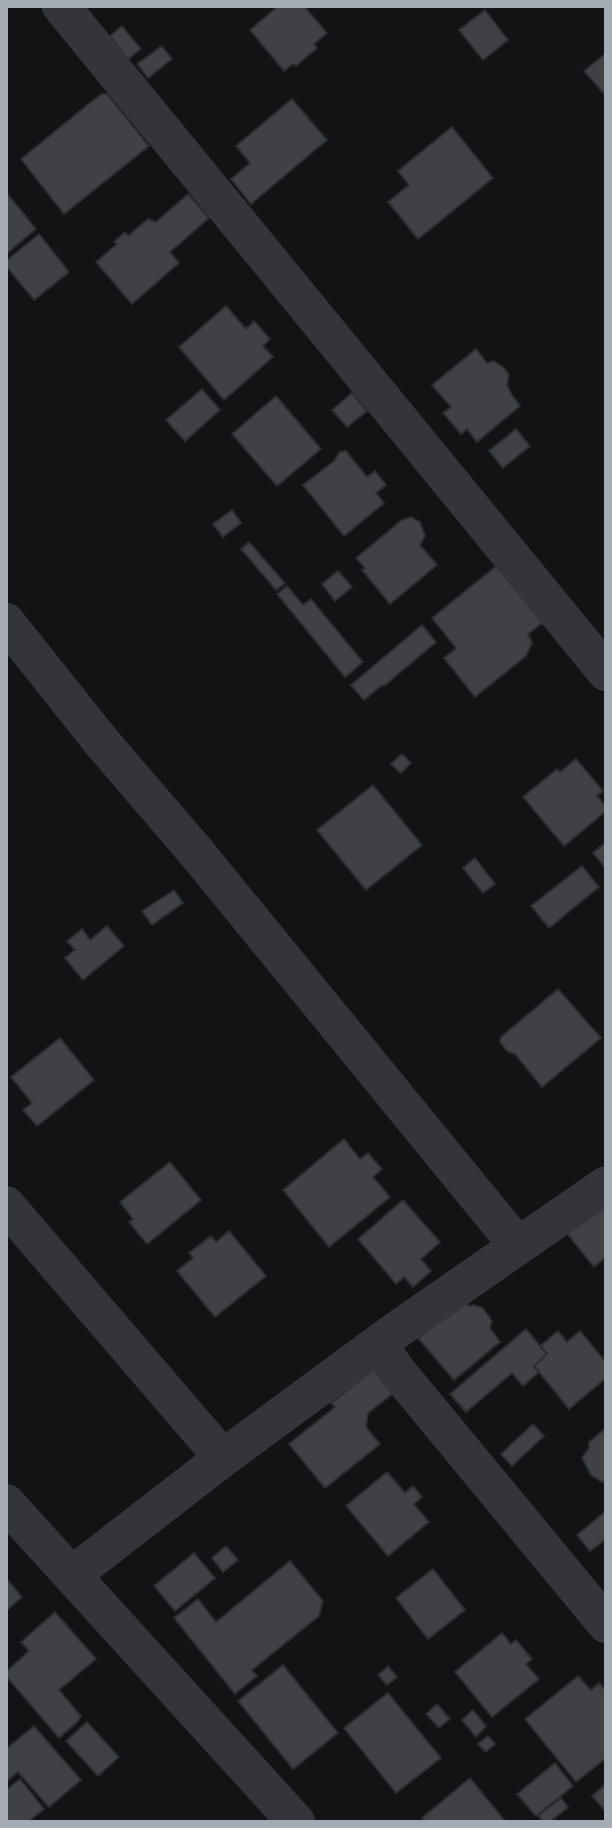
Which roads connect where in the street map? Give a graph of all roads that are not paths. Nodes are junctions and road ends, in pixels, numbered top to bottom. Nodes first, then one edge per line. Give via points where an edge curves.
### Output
1 (61, 6) edge
2 (6, 622) edge
3 (606, 672) edge
4 (606, 1185) edge
5 (6, 1205) edge
6 (518, 1246) junction
7 (378, 1344) junction
8 (223, 1458) junction
9 (6, 1503) edge
10 (72, 1575) junction
11 (606, 1624) edge
12 (275, 1816) edge

1 - 3 street
2 - 6 street
4 - 6 street
5 - 8 street
6 - 7 street
7 - 8 street
7 - 11 street
8 - 10 street
9 - 10 street
10 - 12 street

